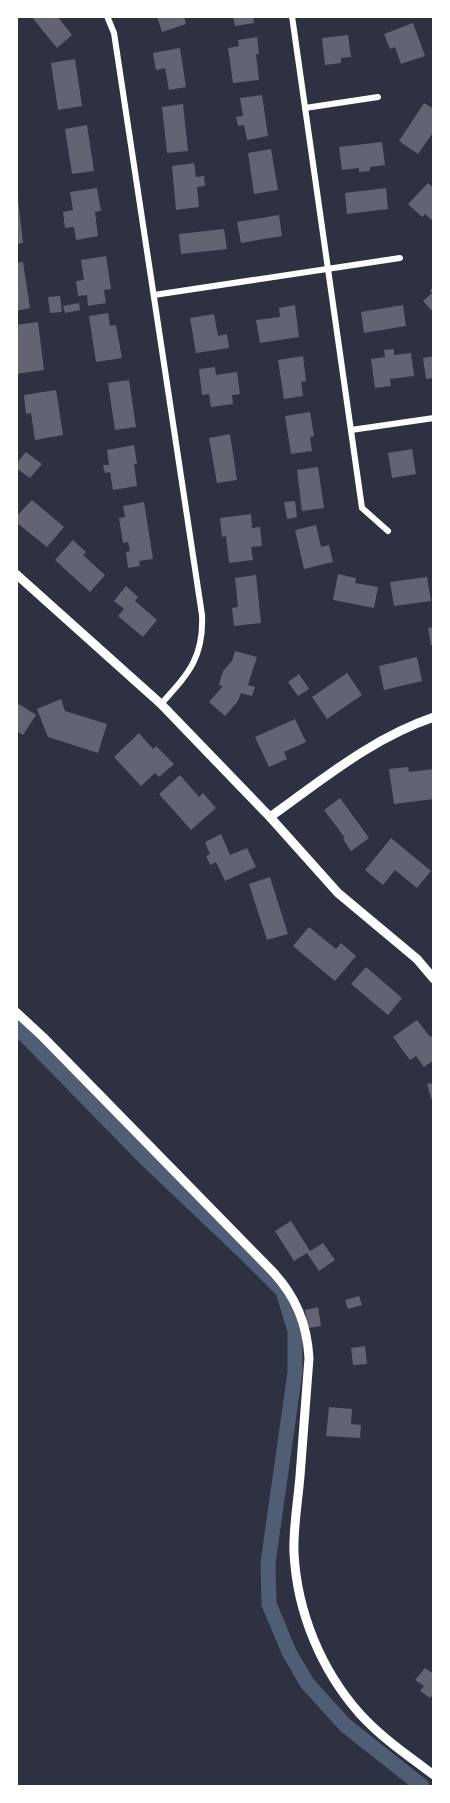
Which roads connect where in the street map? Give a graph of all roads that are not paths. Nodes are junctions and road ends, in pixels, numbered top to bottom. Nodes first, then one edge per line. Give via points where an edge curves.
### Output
1 (107, 16) edge
2 (292, 16) edge
3 (378, 97) dead end
4 (305, 108) junction
5 (400, 258) dead end
6 (328, 269) junction
7 (154, 295) junction
8 (434, 418) edge
9 (351, 430) junction
10 (388, 531) dead end
11 (16, 574) edge
12 (161, 704) junction
13 (434, 717) edge
14 (270, 817) junction
15 (434, 979) edge
16 (16, 1012) edge
17 (434, 1775) edge

1 - 7 street via 114,33
2 - 4 street
3 - 4 street
4 - 6 street
5 - 6 street
6 - 7 street
6 - 9 street
7 - 12 street via 202,627 199,650 189,671
8 - 9 street
9 - 10 street via 362,508
11 - 12 street
12 - 14 street
13 - 14 street via 390,735 357,755
14 - 15 street via 338,893 417,959
16 - 17 street via 273,1272 293,1297 305,1326 309,1358 294,1551 307,1622 321,1656 350,1702 382,1736

